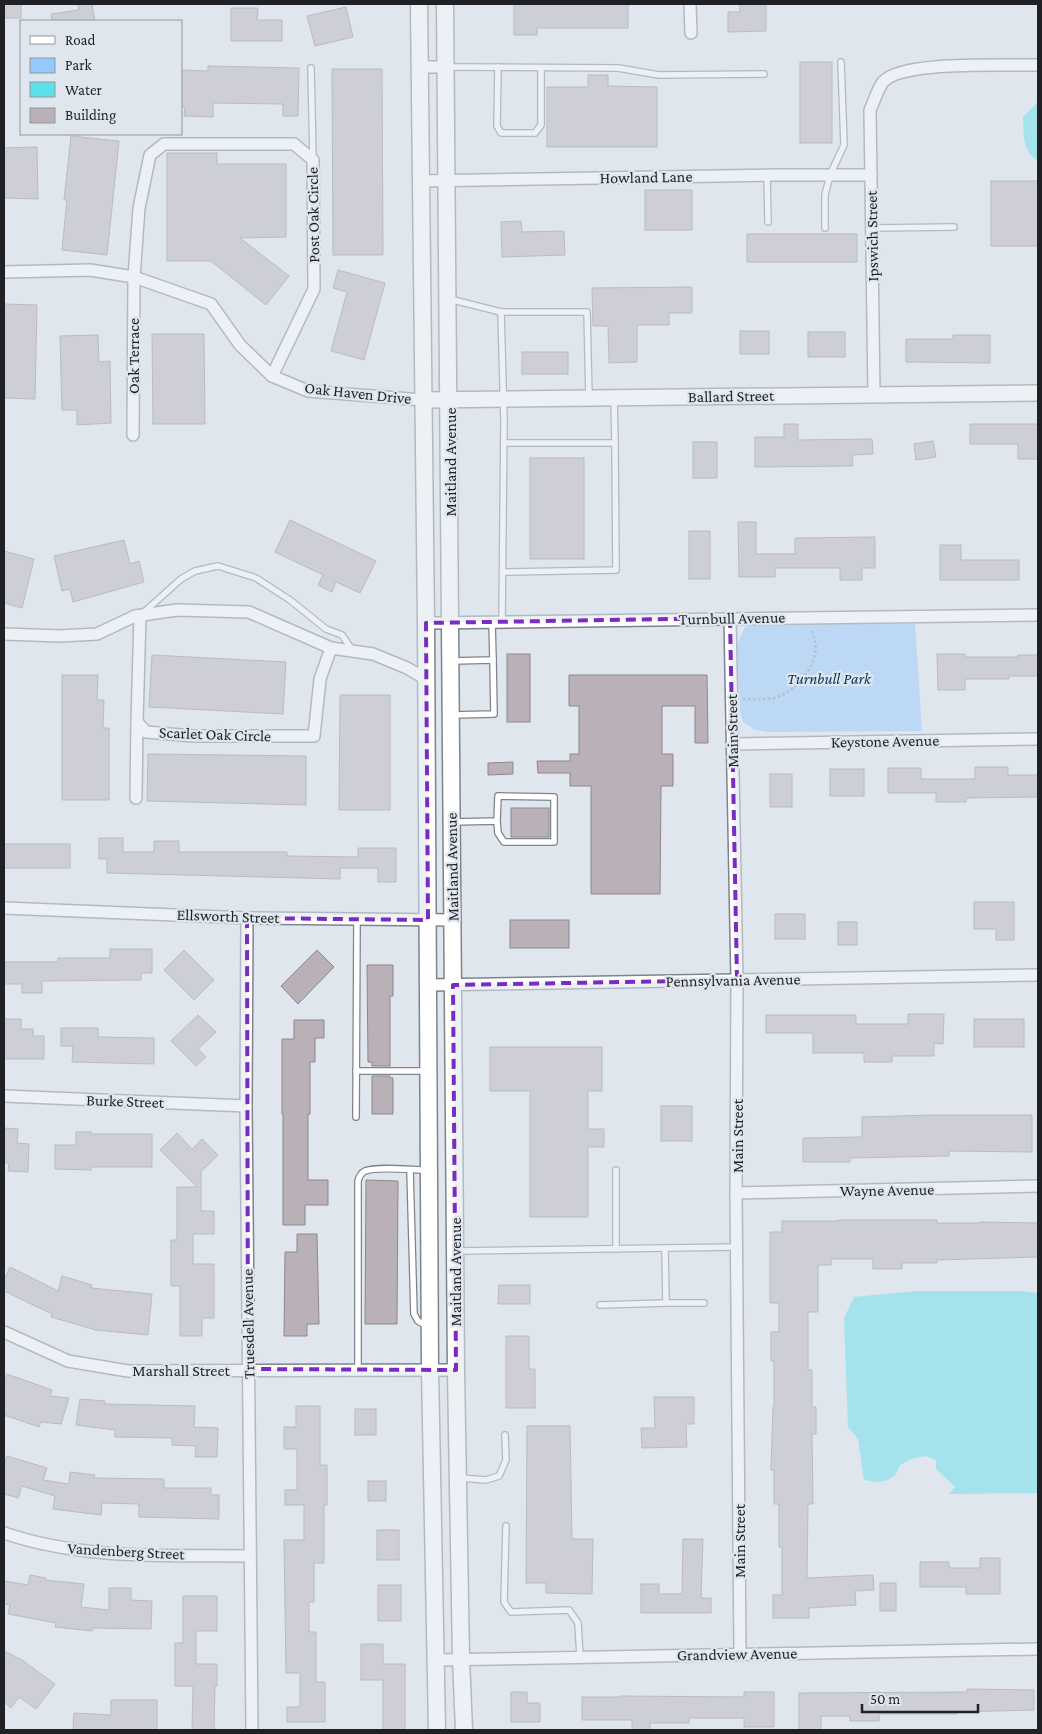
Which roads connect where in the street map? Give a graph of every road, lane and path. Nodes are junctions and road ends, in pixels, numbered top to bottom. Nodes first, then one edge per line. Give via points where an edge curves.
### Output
1 (419, 4) edge
2 (445, 4) edge
3 (690, 4) edge
4 (691, 33) dead end
5 (841, 62) dead end
6 (1038, 65) edge
7 (419, 67) junction
8 (446, 67) junction
9 (498, 67) junction
10 (311, 68) dead end
11 (541, 68) junction
12 (764, 74) dead end
13 (313, 160) junction
14 (767, 175) junction
15 (830, 175) junction
16 (871, 175) junction
17 (420, 181) junction
18 (447, 181) junction
19 (768, 222) dead end
20 (954, 227) dead end
21 (825, 228) dead end
22 (872, 228) junction
23 (4, 272) edge
24 (134, 277) junction
25 (448, 298) junction
26 (501, 312) junction
27 (272, 376) junction
28 (1038, 393) edge
29 (874, 394) junction
30 (589, 397) junction
31 (614, 397) junction
32 (504, 398) junction
33 (450, 399) junction
34 (423, 400) junction
35 (133, 435) dead end
36 (504, 443) junction
37 (615, 443) junction
38 (503, 572) junction
39 (1038, 615) edge
40 (140, 616) junction
41 (808, 617) junction
42 (730, 618) junction
43 (497, 621) junction
44 (426, 622) junction
45 (450, 622) junction
46 (4, 634) edge
47 (331, 648) junction
48 (353, 651) junction
49 (493, 660) junction
50 (450, 662) junction
51 (426, 679) junction
52 (731, 699) junction
53 (451, 715) junction
54 (137, 722) junction
55 (1038, 739) edge
56 (732, 744) junction
57 (136, 798) dead end
58 (498, 821) junction
59 (451, 822) junction
60 (4, 908) edge
61 (247, 918) junction
62 (357, 919) junction
63 (428, 920) junction
64 (453, 920) junction
65 (1038, 975) edge
66 (737, 980) junction
67 (453, 984) junction
68 (428, 985) junction
69 (356, 1071) junction
70 (428, 1072) junction
71 (4, 1096) edge
72 (246, 1106) junction
73 (356, 1117) dead end
74 (410, 1170) junction
75 (429, 1170) junction
76 (616, 1170) dead end
77 (1038, 1186) edge
78 (736, 1193) junction
79 (737, 1247) junction
80 (665, 1248) junction
81 (616, 1249) junction
82 (455, 1251) junction
83 (666, 1303) junction
84 (704, 1303) dead end
85 (600, 1305) dead end
86 (430, 1328) junction
87 (4, 1332) edge
88 (248, 1369) junction
89 (358, 1369) junction
90 (430, 1370) junction
91 (456, 1370) junction
92 (505, 1434) dead end
93 (458, 1478) junction
94 (506, 1526) dead end
95 (4, 1533) edge
96 (250, 1556) junction
97 (1038, 1649) edge
98 (740, 1654) junction
99 (580, 1657) junction
100 (461, 1659) junction
101 (435, 1660) junction
102 (252, 1730) edge
103 (437, 1730) edge
104 (464, 1730) edge

1 - 7 main road, Maitland Avenue
2 - 8 main road, Maitland Avenue
3 - 4 street
5 - 15 lane via 844,145
6 - 16 street, Ipswich Street via 934,66 897,73 884,82 870,110
7 - 8 street
7 - 17 main road, Maitland Avenue
8 - 9 lane
8 - 18 main road, Maitland Avenue
9 - 11 lane
9 - 11 lane via 498,126 501,133 535,133 541,125
10 - 13 lane
11 - 12 lane via 618,68 659,75
13 - 24 street, Post Oak Circle via 294,144 164,144 150,155 139,208
13 - 27 street, Post Oak Circle via 314,289
14 - 15 street, Howland Lane
14 - 18 street, Howland Lane
14 - 19 lane
15 - 16 street, Howland Lane
15 - 21 lane via 825,195
16 - 22 street, Ipswich Street
17 - 18 street, Howland Lane
17 - 34 main road, Maitland Avenue
18 - 25 main road, Maitland Avenue
20 - 22 lane
22 - 29 street, Ipswich Street
23 - 24 street, Oak Haven Drive via 90,270
24 - 27 street, Oak Haven Drive via 211,304 240,345
24 - 35 street, Oak Terrace
25 - 26 lane
25 - 33 main road, Maitland Avenue
26 - 30 lane via 587,312
26 - 32 lane
27 - 34 street, Oak Haven Drive via 308,391
28 - 29 street, Ballard Street
29 - 31 street, Ballard Street
30 - 31 street, Ballard Street
30 - 32 street, Ballard Street
31 - 37 lane
32 - 33 street, Ballard Street
32 - 36 lane
33 - 34 street, Ballard Street
33 - 45 main road, Maitland Avenue
34 - 44 main road, Maitland Avenue
36 - 37 lane
36 - 38 lane
37 - 38 lane via 616,570
38 - 43 lane
39 - 41 street, Turnbull Avenue
40 - 46 street via 97,634
40 - 47 street via 176,610 249,612
40 - 48 lane via 181,580 195,572 218,566 256,578 326,629 342,635
40 - 54 street, Scarlet Oak Circle
41 - 42 street, Turnbull Avenue
41 - 52 path via 815,653 806,674 782,695
42 - 43 street, Turnbull Avenue
42 - 52 street, Main Street
43 - 45 street, Turnbull Avenue
43 - 49 lane
44 - 45 street, Turnbull Avenue
44 - 51 main road, Maitland Avenue
45 - 50 main road, Maitland Avenue
47 - 48 street
47 - 54 street, Scarlet Oak Circle via 320,679 314,736 193,736 146,732
48 - 51 street via 373,654
49 - 50 lane
49 - 53 lane via 494,714
50 - 53 main road, Maitland Avenue
51 - 63 main road, Maitland Avenue
52 - 56 street, Main Street
53 - 59 main road, Maitland Avenue
54 - 57 street
55 - 56 street, Keystone Avenue
56 - 66 street, Main Street
58 - 58 lane via 498,833 504,842 554,842 554,797 498,796
58 - 59 lane
59 - 64 main road, Maitland Avenue
60 - 61 street, Ellsworth Street
61 - 62 street, Ellsworth Street
61 - 72 street, Truesdell Avenue
62 - 63 street, Ellsworth Street
62 - 69 lane
63 - 64 street, Ellsworth Street
63 - 68 main road, Maitland Avenue
64 - 67 main road, Maitland Avenue
65 - 66 street, Pennsylvania Avenue
66 - 67 street, Pennsylvania Avenue
66 - 78 street, Main Street
67 - 68 street, Pennsylvania Avenue
67 - 82 main road, Maitland Avenue
68 - 70 main road, Maitland Avenue
69 - 70 lane
69 - 73 lane
70 - 75 main road, Maitland Avenue
71 - 72 street, Burke Street
72 - 88 street, Truesdell Avenue
74 - 75 lane
74 - 86 lane via 414,1314 418,1321
74 - 89 lane via 374,1169 360,1175 358,1180
75 - 86 main road, Maitland Avenue
76 - 81 lane
77 - 78 street, Wayne Avenue
78 - 79 street, Main Street
79 - 80 lane
79 - 98 street, Main Street
80 - 81 lane
80 - 83 lane
81 - 82 lane
82 - 91 main road, Maitland Avenue
83 - 84 lane
83 - 85 lane
86 - 90 main road, Maitland Avenue
87 - 88 street, Marshall Street via 68,1361 128,1371
88 - 89 street, Marshall Street
88 - 96 street, Truesdell Avenue
89 - 90 street, Marshall Street
90 - 91 street, Marshall Street
90 - 101 main road, Maitland Avenue
91 - 93 main road, Maitland Avenue
92 - 93 lane via 506,1460 499,1476 486,1480
93 - 100 main road, Maitland Avenue
94 - 99 lane via 504,1602 511,1612 569,1610 578,1623
95 - 96 street, Vandenberg Street via 67,1550
96 - 102 street, Truesdell Avenue
97 - 98 street, Grandview Avenue
98 - 99 street, Grandview Avenue
99 - 100 street, Grandview Avenue
100 - 101 street, Grandview Avenue
100 - 104 main road, Maitland Avenue
101 - 103 main road, Maitland Avenue

